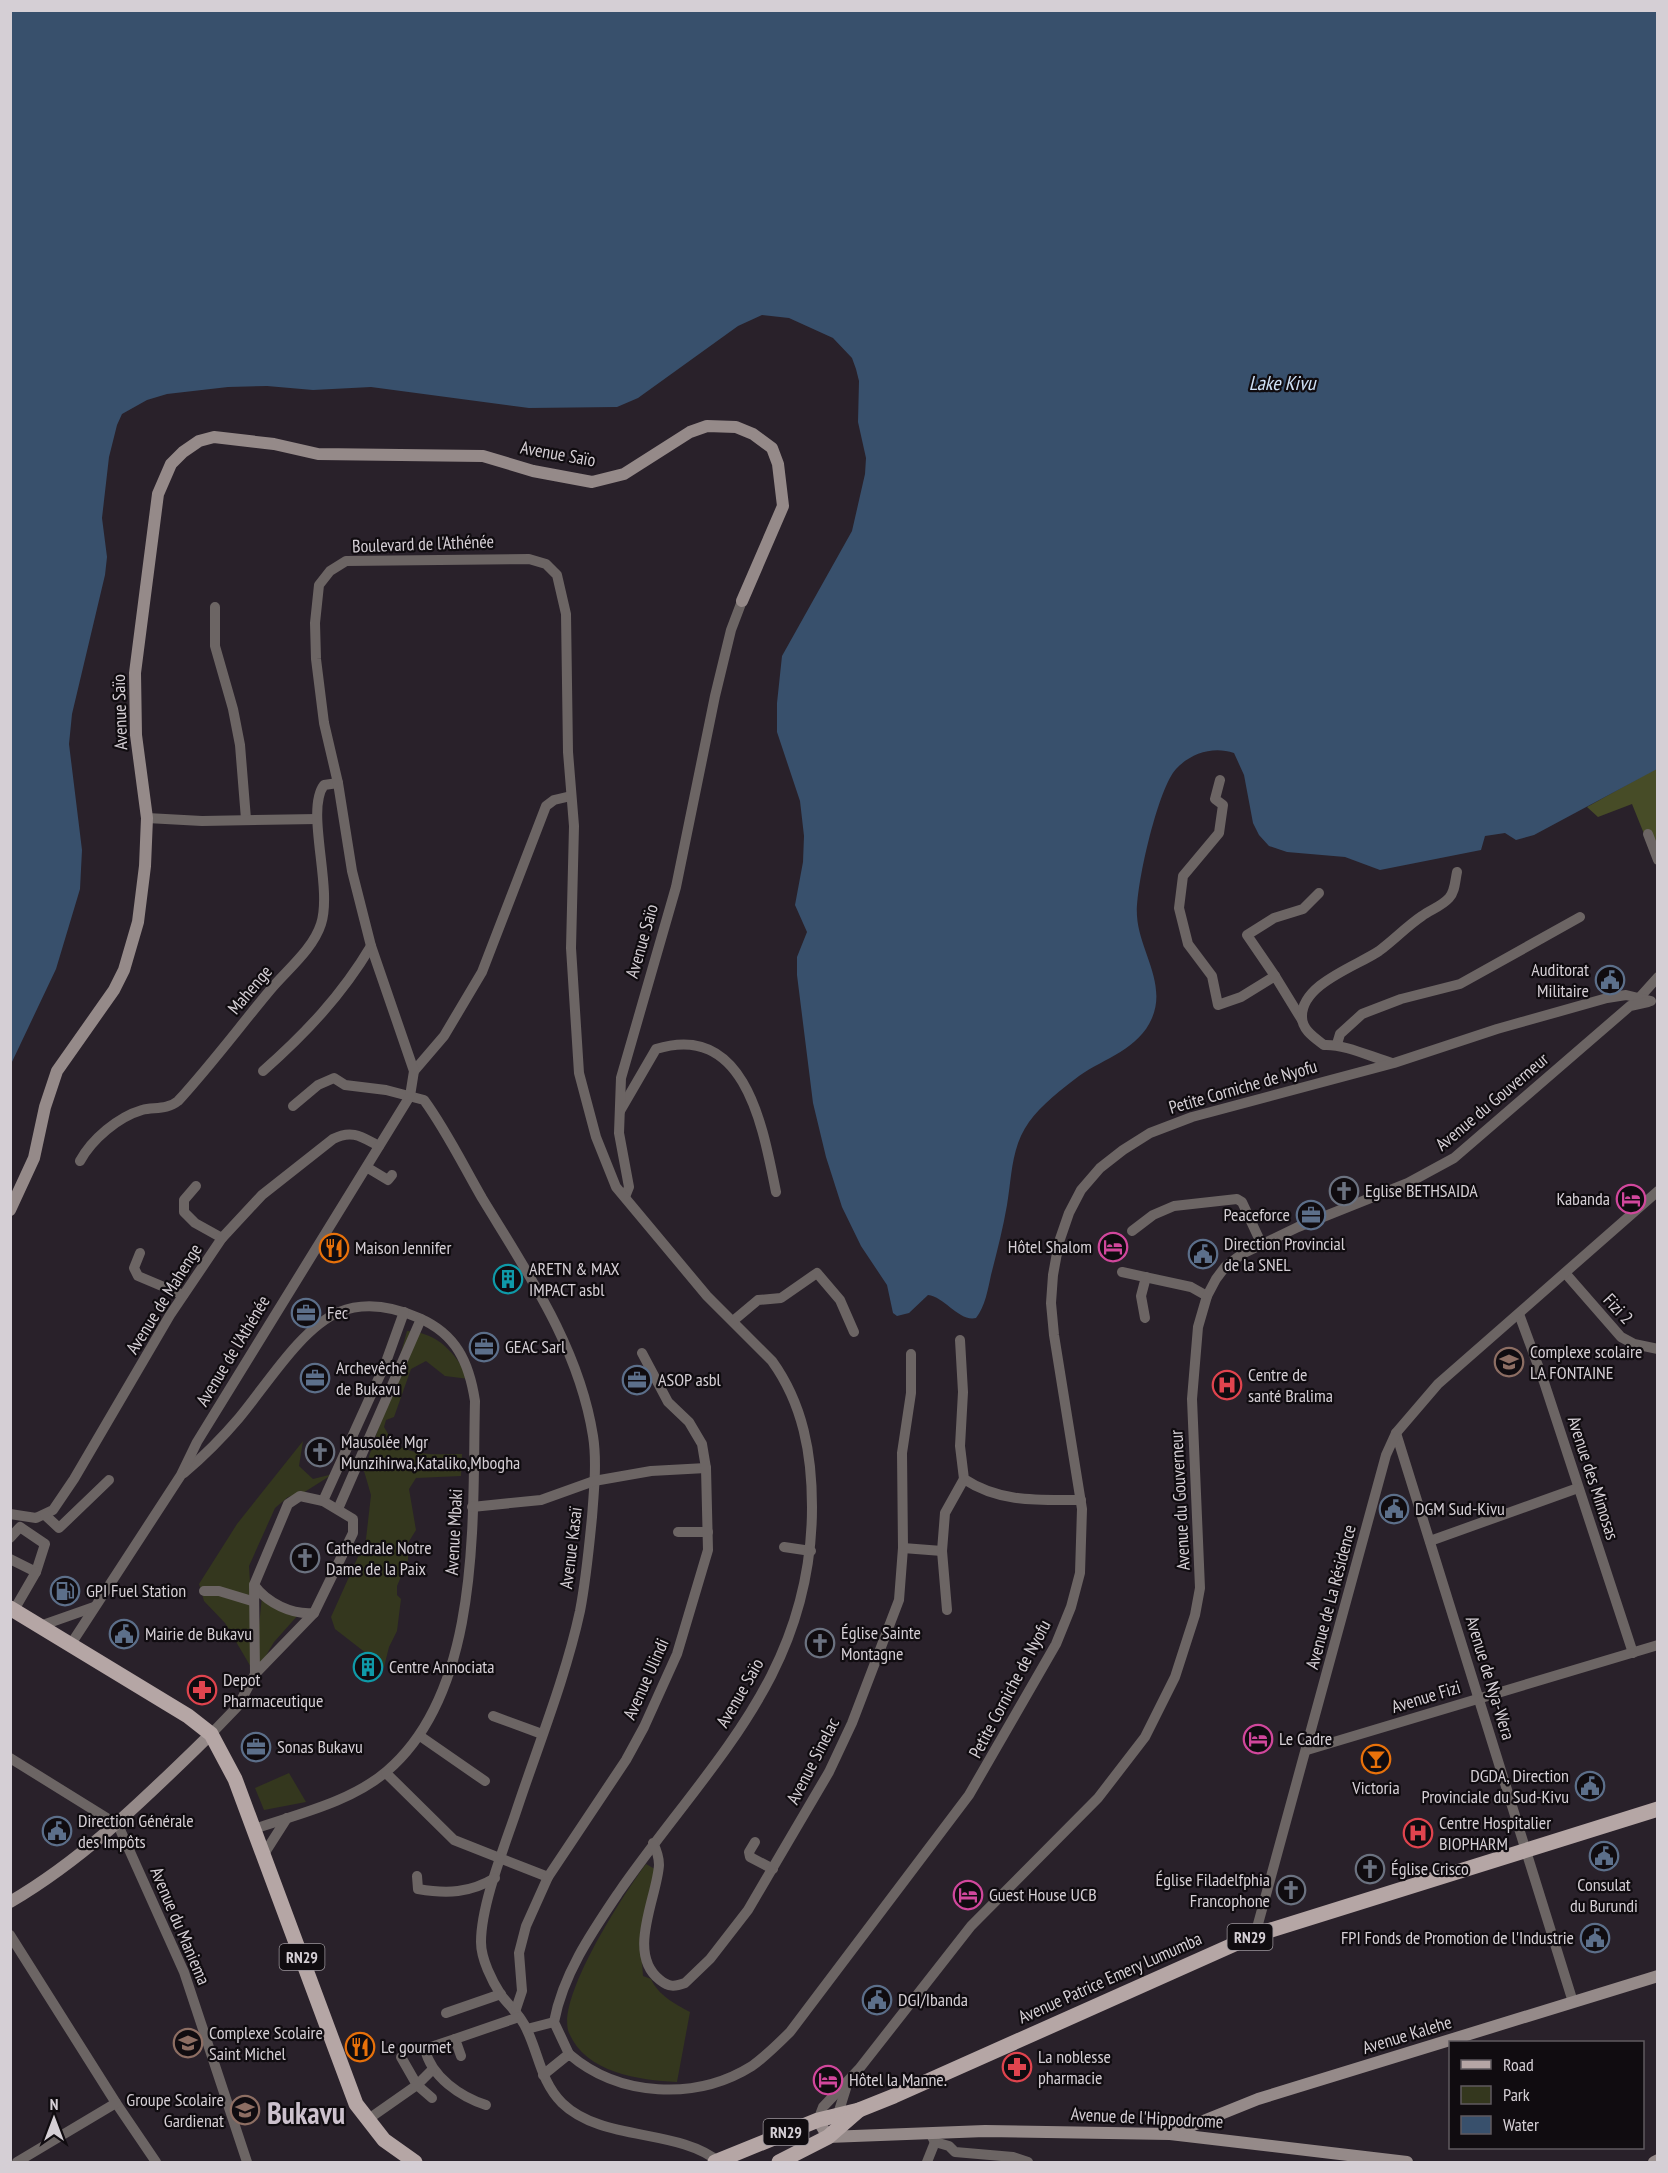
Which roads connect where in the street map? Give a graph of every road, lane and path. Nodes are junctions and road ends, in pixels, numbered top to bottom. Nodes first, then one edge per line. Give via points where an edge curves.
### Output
1 (742, 601) joint
2 (215, 607) dead end
3 (1220, 780) dead end
4 (338, 783) junction
5 (571, 796) junction
6 (147, 818) junction
7 (246, 819) junction
8 (317, 819) junction
9 (1648, 834) dead end
10 (1658, 860) edge
11 (1457, 872) dead end
12 (1320, 893) dead end
13 (1580, 917) dead end
14 (370, 946) junction
15 (1275, 976) junction
16 (1658, 977) edge
17 (1640, 997) junction
18 (1654, 1002) edge
19 (1302, 1020) junction
20 (1337, 1044) junction
21 (1394, 1063) junction
22 (263, 1071) dead end
23 (414, 1071) junction
24 (410, 1096) junction
25 (293, 1106) dead end
26 (620, 1111) junction
27 (379, 1146) junction
28 (80, 1161) dead end
29 (368, 1168) junction
30 (392, 1175) dead end
31 (196, 1186) dead end
32 (1658, 1191) edge
33 (776, 1192) dead end
34 (625, 1197) junction
35 (10, 1210) edge
36 (1132, 1231) dead end
37 (222, 1238) junction
38 (1262, 1245) junction
39 (140, 1253) dead end
40 (1122, 1272) dead end
41 (1566, 1274) junction
42 (1146, 1277) junction
43 (183, 1295) junction
44 (1207, 1296) junction
45 (404, 1312) junction
46 (1519, 1314) junction
47 (1145, 1318) dead end
48 (421, 1319) junction
49 (733, 1321) junction
50 (854, 1332) dead end
51 (960, 1340) dead end
52 (1658, 1348) edge
53 (642, 1353) dead end
54 (911, 1354) dead end
55 (386, 1362) junction
56 (400, 1367) junction
57 (362, 1417) junction
58 (374, 1422) junction
59 (1396, 1433) junction
60 (706, 1468) junction
61 (181, 1475) junction
62 (964, 1479) junction
63 (109, 1480) dead end
64 (594, 1481) junction
65 (1578, 1488) junction
66 (1081, 1500) junction
67 (323, 1502) junction
68 (472, 1507) junction
69 (338, 1509) junction
70 (10, 1514) edge
71 (45, 1515) junction
72 (678, 1532) dead end
73 (708, 1532) junction
74 (10, 1538) edge
75 (1430, 1541) junction
76 (784, 1547) dead end
77 (903, 1548) junction
78 (811, 1551) junction
79 (942, 1551) junction
80 (10, 1559) edge
81 (36, 1572) junction
82 (254, 1585) junction
83 (204, 1591) dead end
84 (252, 1601) junction
85 (94, 1607) junction
86 (12, 1609) edge
87 (947, 1610) dead end
88 (314, 1613) junction
89 (40, 1626) junction
90 (70, 1644) junction
91 (1658, 1645) edge
92 (1633, 1653) junction
93 (255, 1674) junction
94 (1479, 1699) junction
95 (493, 1716) dead end
96 (211, 1734) junction
97 (542, 1734) junction
98 (420, 1736) junction
99 (1307, 1750) junction
100 (10, 1758) edge
101 (386, 1773) junction
102 (485, 1781) dead end
103 (1658, 1809) edge
104 (287, 1818) junction
105 (118, 1825) junction
106 (254, 1829) junction
107 (755, 1842) dead end
108 (653, 1844) junction
109 (1527, 1849) junction
110 (264, 1854) junction
111 (500, 1858) junction
112 (773, 1869) junction
113 (417, 1876) dead end
114 (548, 1877) junction
115 (495, 1878) junction
116 (10, 1902) edge
117 (10, 1935) edge
118 (1255, 1935) junction
119 (1658, 1976) edge
120 (501, 1994) junction
121 (1573, 2002) junction
122 (446, 2013) dead end
123 (517, 2013) junction
124 (554, 2022) junction
125 (527, 2029) junction
126 (455, 2039) junction
127 (569, 2054) junction
128 (461, 2056) dead end
129 (401, 2057) dead end
130 (432, 2070) junction
131 (543, 2076) junction
132 (848, 2082) junction
133 (417, 2085) junction
134 (432, 2098) dead end
135 (116, 2103) junction
136 (486, 2105) dead end
137 (367, 2120) junction
138 (818, 2120) junction
139 (840, 2120) junction
140 (884, 2134) junction
141 (1170, 2134) junction
142 (828, 2137) junction
143 (932, 2138) junction
144 (717, 2162) edge
145 (17, 2163) edge
146 (156, 2163) edge
147 (247, 2163) edge
148 (415, 2163) edge
149 (779, 2163) edge
150 (927, 2163) edge
151 (1028, 2163) edge
152 (1407, 2163) edge

1 - 6 street, Avenue Saïo via 783,506 772,448 736,427 707,426 690,432 624,474 592,482 483,456 318,454 214,437 199,441 171,464 163,477 150,540 134,696
1 - 26 street, Avenue Saïo via 715,696 676,887 621,1078
2 - 7 street via 216,646 240,745
3 - 15 street via 1215,799 1223,805 1220,833 1183,876 1179,908 1183,931 1212,976 1218,1005 1241,997
4 - 5 street, Boulevard de l'Athénée via 324,723 316,659 319,585 330,571 346,561 529,559 546,564 557,575 563,593
4 - 8 street, Mahenge via 324,785 320,790
4 - 14 street, Boulevard de l'Athénée via 352,870
5 - 23 street via 546,806 482,972 444,1036
5 - 34 street, Boulevard de l'Athénée via 571,948 579,1072 596,1137 615,1187
6 - 7 street
6 - 35 street, Avenue Saïo via 143,891 131,950 114,990 57,1071 31,1167
7 - 8 street
8 - 28 street, Mahenge via 323,908 321,924 302,955 178,1101 172,1106 144,1109 127,1116 92,1143
9 - 10 street
11 - 19 street via 1448,900 1422,915 1379,951 1331,977 1307,1002
12 - 15 street via 1303,909 1274,918 1247,935
13 - 20 street via 1460,984 1362,1014 1340,1034
14 - 22 street via 336,998 298,1041
14 - 23 street, Boulevard de l'Athénée
15 - 19 street
16 - 17 street
17 - 18 street
17 - 21 street, Petite Corniche de Nyofu via 1607,998
18 - 38 street, Avenue du Gouverneur via 1630,1006 1454,1158 1408,1183
19 - 20 street via 1324,1045
20 - 21 street
21 - 66 street, Petite Corniche de Nyofu via 1223,1107 1150,1133 1100,1168 1081,1190 1059,1242 1051,1303
23 - 24 street, Avenue de l'Athénée
24 - 25 street via 345,1085 334,1078 318,1085
24 - 27 street, Avenue de l'Athénée
24 - 64 street, Avenue Kasaï via 424,1100 432,1111 552,1315 585,1400 594,1438
26 - 33 street via 656,1049 690,1043 713,1051 739,1073 750,1092
26 - 34 street, Avenue Saïo via 620,1141 629,1187
27 - 29 street, Avenue de l'Athénée
27 - 37 street, Avenue de Mahenge via 353,1133 345,1132 333,1139 262,1196
29 - 30 street via 388,1180
29 - 61 street, Avenue de l'Athénée via 237,1375
31 - 37 street via 184,1200 184,1212
32 - 41 street
34 - 49 street, Avenue Saïo via 688,1275
36 - 38 street via 1153,1215 1174,1206 1237,1198
37 - 43 street, Avenue de Mahenge
38 - 44 street, Avenue du Gouverneur via 1225,1267
39 - 43 street via 134,1268 138,1276
40 - 42 street
41 - 46 street
41 - 52 street, Fizi 2 via 1621,1337 1634,1344
42 - 44 street via 1191,1287
42 - 47 street via 1141,1296
43 - 71 street, Avenue de Mahenge via 74,1479 53,1510
44 - 132 street, Avenue du Gouverneur via 1198,1327 1192,1399 1200,1588 1179,1666 1161,1707 1145,1737 1098,1797 971,1926
45 - 48 street, Avenue Mbaki
45 - 55 street
45 - 61 street, Avenue Mbaki via 370,1306 352,1308 324,1320 207,1454
46 - 59 street, Avenue de La Résidence via 1438,1384
46 - 65 street, Avenue des Mimosas
48 - 56 street
48 - 68 street, Avenue Mbaki via 445,1332 456,1345 472,1381
49 - 50 street via 758,1300 781,1298 818,1273 840,1300
49 - 78 street, Avenue Saïo via 784,1378 803,1422 812,1489
51 - 62 street via 960,1446
53 - 60 street, Avenue Ulindi via 668,1402 697,1433
54 - 77 street, Avenue Sinelac via 911,1392 902,1453
55 - 56 street
55 - 57 street
56 - 58 street
57 - 58 street
57 - 67 street
58 - 69 street
59 - 75 street, Avenue de Nya-Wera
59 - 99 street, Avenue de La Résidence via 1386,1455
60 - 64 street
60 - 73 street, Avenue Ulindi
61 - 85 street, Avenue de l'Athénée
62 - 66 street via 976,1488 1006,1498
62 - 79 street via 945,1513
63 - 71 street via 59,1528
64 - 68 street via 541,1500
64 - 97 street, Avenue Kasaï via 580,1610
65 - 75 street
65 - 92 street, Avenue des Mimosas
66 - 127 street, Petite Corniche de Nyofu via 1080,1573 1056,1644 969,1795 790,2032 751,2066 703,2087 635,2087 598,2074
67 - 69 street
67 - 82 street via 300,1497 288,1504
68 - 98 street, Avenue Mbaki via 466,1606 453,1659
69 - 88 street via 352,1519 353,1533
70 - 71 street via 26,1518
72 - 73 street
73 - 114 street, Avenue Ulindi via 702,1579 677,1654 626,1760
74 - 81 street via 20,1527 44,1542
75 - 94 street, Avenue de Nya-Wera
76 - 78 street
77 - 79 street
77 - 112 street, Avenue Sinelac via 899,1600 852,1723 829,1772
78 - 108 street, Avenue Saïo via 800,1606 760,1702
79 - 87 street
80 - 81 street
81 - 86 street
82 - 84 street
82 - 88 street via 262,1596 300,1614
83 - 84 street via 219,1591
84 - 93 street
85 - 89 street
85 - 90 street, Avenue de l'Athénée
86 - 89 main road, RN29
88 - 93 street
89 - 90 main road, RN29
90 - 96 main road, RN29
91 - 92 street, Avenue Fizi
92 - 94 street, Avenue Fizi
93 - 96 street via 238,1706
94 - 99 street, Avenue Fizi
94 - 109 street, Avenue de Nya-Wera
95 - 97 street
96 - 105 street
96 - 106 main road, RN29 via 235,1779
97 - 111 street, Avenue Kasaï
98 - 101 street, Avenue Mbaki
98 - 102 street
99 - 118 street, Avenue de La Résidence
100 - 105 street
101 - 104 street, Avenue Mbaki via 333,1802
101 - 111 street via 454,1840
103 - 109 main road, Avenue Patrice Emery Lumumba / RN29
104 - 106 street, Avenue Mbaki
104 - 110 street
105 - 116 street
105 - 147 street, Avenue du Maniema via 184,1972
106 - 110 main road, RN29
107 - 112 street via 750,1857
108 - 112 street, Avenue Sinelac via 659,1864 646,1922 648,1964 654,1975 675,1987 693,1975 732,1933
108 - 124 street, Avenue Saïo via 597,1924 570,1974
109 - 118 main road, Avenue Patrice Emery Lumumba / RN29
109 - 121 street, Avenue de Nya-Wera
110 - 137 main road, RN29 via 348,2086
111 - 114 street
111 - 115 street, Avenue Kasaï
113 - 115 street via 418,1889 461,1892
114 - 123 street, Avenue Ulindi via 521,1941 522,1991
115 - 120 street, Avenue Kasaï via 481,1943 484,1960
117 - 135 street
118 - 139 main road, Avenue Patrice Emery Lumumba / RN29
119 - 121 street, Avenue Kalehe
120 - 122 street
120 - 123 street, Avenue Kasaï
121 - 141 street, Avenue Kalehe via 1258,2099
123 - 125 street, Avenue Kasaï
123 - 126 street
124 - 125 street
124 - 127 street
125 - 131 street, Avenue Kasaï
126 - 128 street
126 - 130 street via 425,2049
127 - 131 street
129 - 133 street
130 - 133 street
130 - 136 street via 465,2096
131 - 144 street, Avenue Kasaï via 564,2105 584,2118 674,2143
132 - 138 street, Avenue du Gouverneur via 823,2107
132 - 139 street
133 - 134 street
133 - 137 street
135 - 145 street
135 - 146 street
137 - 148 main road, RN29 via 399,2153
138 - 139 main road, Avenue Patrice Emery Lumumba / RN29
138 - 142 street
138 - 144 main road, Avenue Patrice Emery Lumumba / RN29
139 - 140 street, Avenue de l'Hippodrome
139 - 142 main road, Avenue Patrice Emery Lumumba / RN29
140 - 142 street, Avenue de l'Hippodrome
140 - 143 street, Avenue de l'Hippodrome
141 - 143 street, Avenue de l'Hippodrome via 1063,2131
141 - 152 street, Avenue de l'Hippodrome
142 - 149 main road, Avenue Patrice Emery Lumumba / RN29
143 - 150 street
143 - 151 street via 968,2155 1013,2157

